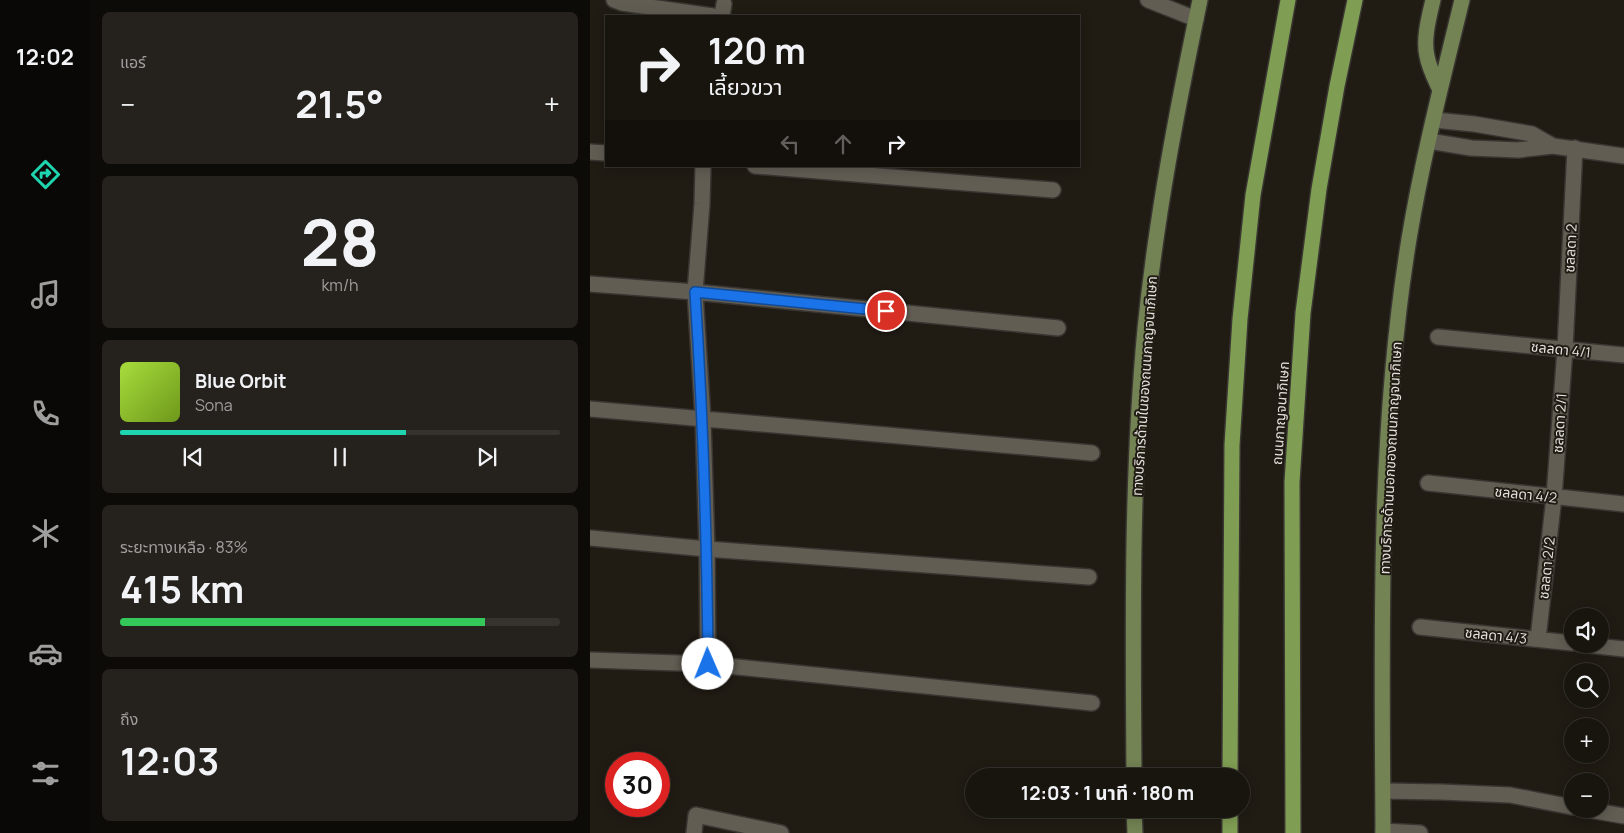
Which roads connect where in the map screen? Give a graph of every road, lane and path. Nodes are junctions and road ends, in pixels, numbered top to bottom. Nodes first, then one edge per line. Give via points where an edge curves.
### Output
1 (614, 0) edge
2 (1148, 0) edge
3 (1200, 0) edge
4 (1288, 0) edge
5 (1355, 0) edge
6 (1433, 0) edge
7 (1462, 0) edge
8 (706, 15) edge
9 (1196, 19) junction
10 (1440, 90) junction
11 (1434, 120) junction
12 (1429, 141) junction
13 (1553, 146) junction
14 (1575, 148) junction
15 (590, 152) edge
16 (605, 153) edge
17 (1624, 156) edge
18 (703, 167) edge
19 (779, 167) edge
20 (827, 169) edge
21 (1053, 190) dead end
22 (590, 284) edge
23 (695, 292) junction
24 (1058, 328) dead end
25 (1438, 336) dead end
26 (1565, 349) junction
27 (1624, 356) edge
28 (590, 409) edge
29 (703, 419) junction
30 (1092, 452) dead end
31 (1428, 483) dead end
32 (1554, 497) junction
33 (1624, 504) edge
34 (590, 538) edge
35 (707, 549) junction
36 (1089, 577) dead end
37 (1420, 627) dead end
38 (1538, 639) junction
39 (1564, 642) edge
40 (1609, 647) edge
41 (1624, 649) edge
42 (590, 660) edge
43 (708, 664) junction
44 (1092, 702) dead end
45 (1134, 768) edge
46 (1230, 768) edge
47 (1383, 792) junction
48 (1564, 805) edge
49 (1609, 813) edge
50 (1624, 816) edge
51 (1134, 818) edge
52 (1230, 818) edge
53 (1383, 832) edge
54 (694, 833) edge
55 (781, 833) edge
56 (1135, 833) edge
57 (1230, 833) edge
58 (1292, 833) edge
59 (1420, 833) edge

1 - 8 street
2 - 9 street
3 - 9 main road, ทางบริการด้านในของถนนกาญจนาภิเษก
4 - 46 highway via 1253,195 1240,319 1232,445
5 - 58 highway, ถนนกาญจนาภิเษก via 1318,189 1303,313 1292,482
6 - 10 main road via 1426,54
7 - 10 main road, ทางบริการด้านนอกของถนนกาญจนาภิเษก
9 - 45 main road, ทางบริการด้านในของถนนกาญจนาภิเษก via 1158,223 1145,329 1133,558
10 - 11 main road, ทางบริการด้านนอกของถนนกาญจนาภิเษก
11 - 12 main road, ทางบริการด้านนอกของถนนกาญจนาภิเษก
11 - 13 street via 1532,134
12 - 13 street via 1471,148 1518,150
12 - 47 main road, ทางบริการด้านนอกของถนนกาญจนาภิเษก via 1409,239 1390,394 1383,545
13 - 14 street
14 - 17 street
14 - 26 street, ชลลดา 2
15 - 16 street
18 - 23 street
19 - 20 street
20 - 21 street
22 - 23 street
23 - 24 street
23 - 29 street
25 - 26 street, ชลลดา 4/1
26 - 27 street, ชลลดา 4/1
26 - 32 street, ชลลดา 2/1
28 - 29 street
29 - 30 street
29 - 35 street
31 - 32 street, ชลลดา 4/2
32 - 33 street, ชลลดา 4/2
32 - 38 street, ชลลดา 2/2
34 - 35 street
35 - 36 street
35 - 43 street
37 - 38 street, ชลลดา 4/3
38 - 39 street, ชลลดา 4/3
40 - 41 street
42 - 43 street
43 - 44 street
47 - 48 street via 1510,795
47 - 53 main road, ทางบริการด้านนอกของถนนกาญจนาภิเษก
49 - 50 street
51 - 56 main road
52 - 57 highway
53 - 59 street
54 - 55 street via 696,815

